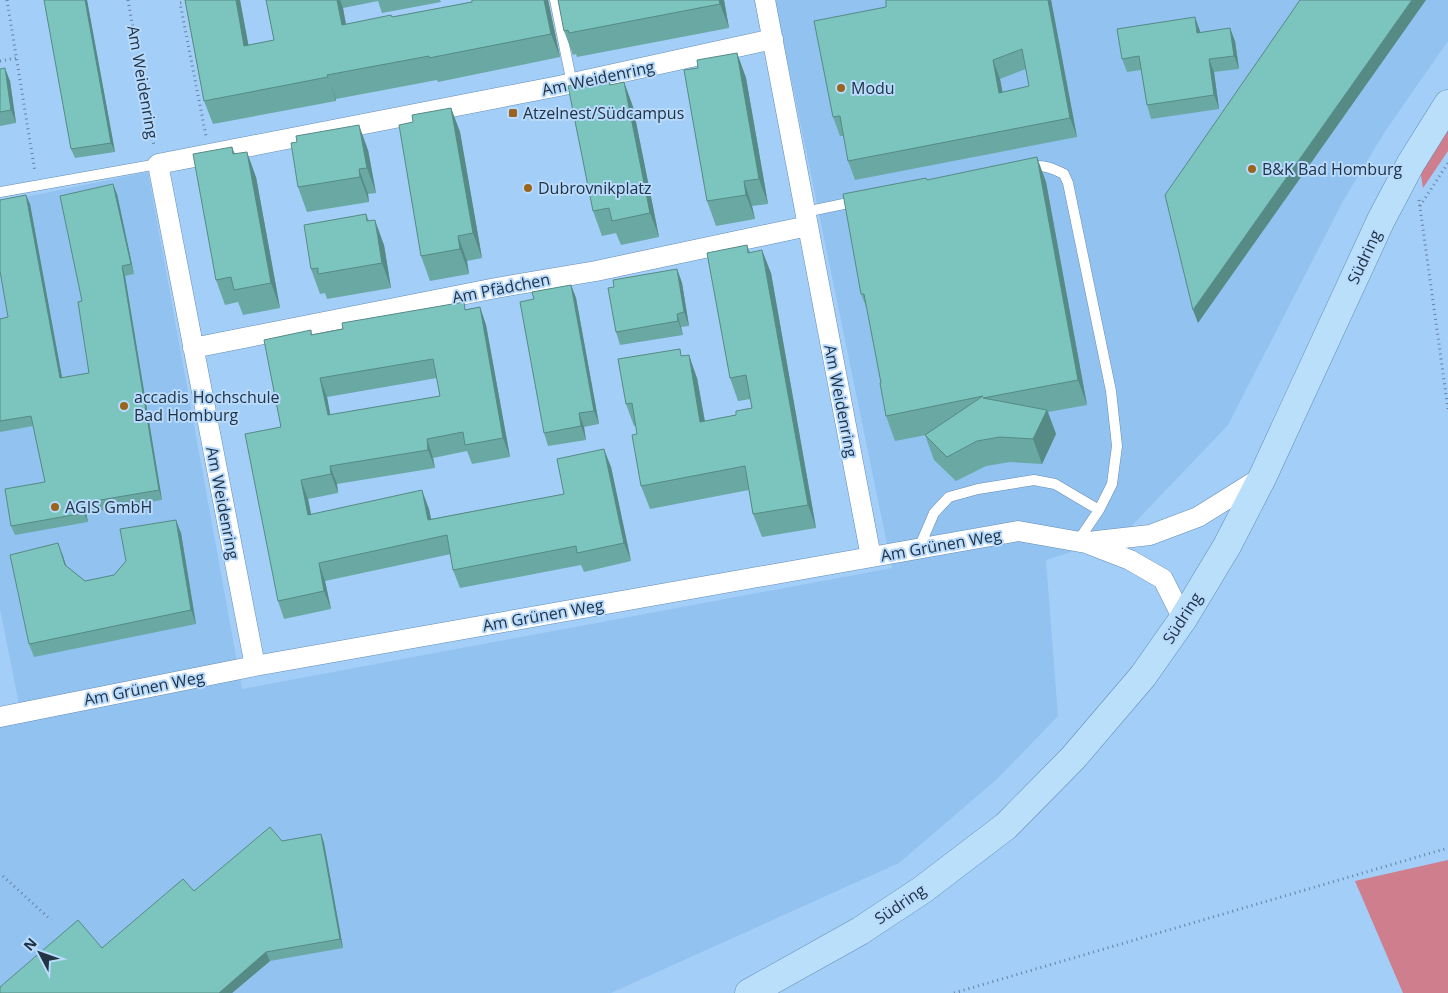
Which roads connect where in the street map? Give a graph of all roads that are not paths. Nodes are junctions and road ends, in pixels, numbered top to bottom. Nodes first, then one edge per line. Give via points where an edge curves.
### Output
1 (555, 0) edge
2 (765, 0) edge
3 (773, 39) junction
4 (572, 84) junction
5 (1448, 104) edge
6 (158, 164) junction
7 (1019, 169) edge
8 (0, 192) edge
9 (873, 198) edge
10 (806, 219) junction
11 (193, 348) junction
12 (1263, 476) junction
13 (1099, 510) junction
14 (1082, 542) junction
15 (919, 549) junction
16 (871, 557) junction
17 (1183, 619) junction
18 (254, 666) junction
19 (1, 712) edge
20 (749, 993) edge

1 - 4 lane
2 - 3 street, Am Weidenring
3 - 4 street, Am Weidenring
3 - 10 street, Am Weidenring
4 - 6 street, Am Weidenring
5 - 12 main road, Südring via 1411,163 1381,220
6 - 8 lane
6 - 11 street, Am Weidenring
7 - 13 lane via 1038,165 1053,169 1064,174 1068,183 1111,391 1117,446 1112,484
9 - 10 lane
10 - 11 street, Am Pfädchen via 596,270
10 - 16 street, Am Weidenring
11 - 18 street, Am Weidenring
12 - 14 street, Am Grünen Weg via 1198,517 1150,535
12 - 17 main road, Südring via 1227,546
13 - 14 lane
13 - 15 lane via 1055,484 1034,480 978,489 949,498 934,513
14 - 15 street, Am Grünen Weg via 1018,531
14 - 17 street, Am Grünen Weg via 1130,560 1163,580
15 - 16 street, Am Grünen Weg
16 - 18 street, Am Grünen Weg
17 - 20 main road, Südring via 1112,714 1006,826 922,890 860,931
18 - 19 street, Am Grünen Weg

